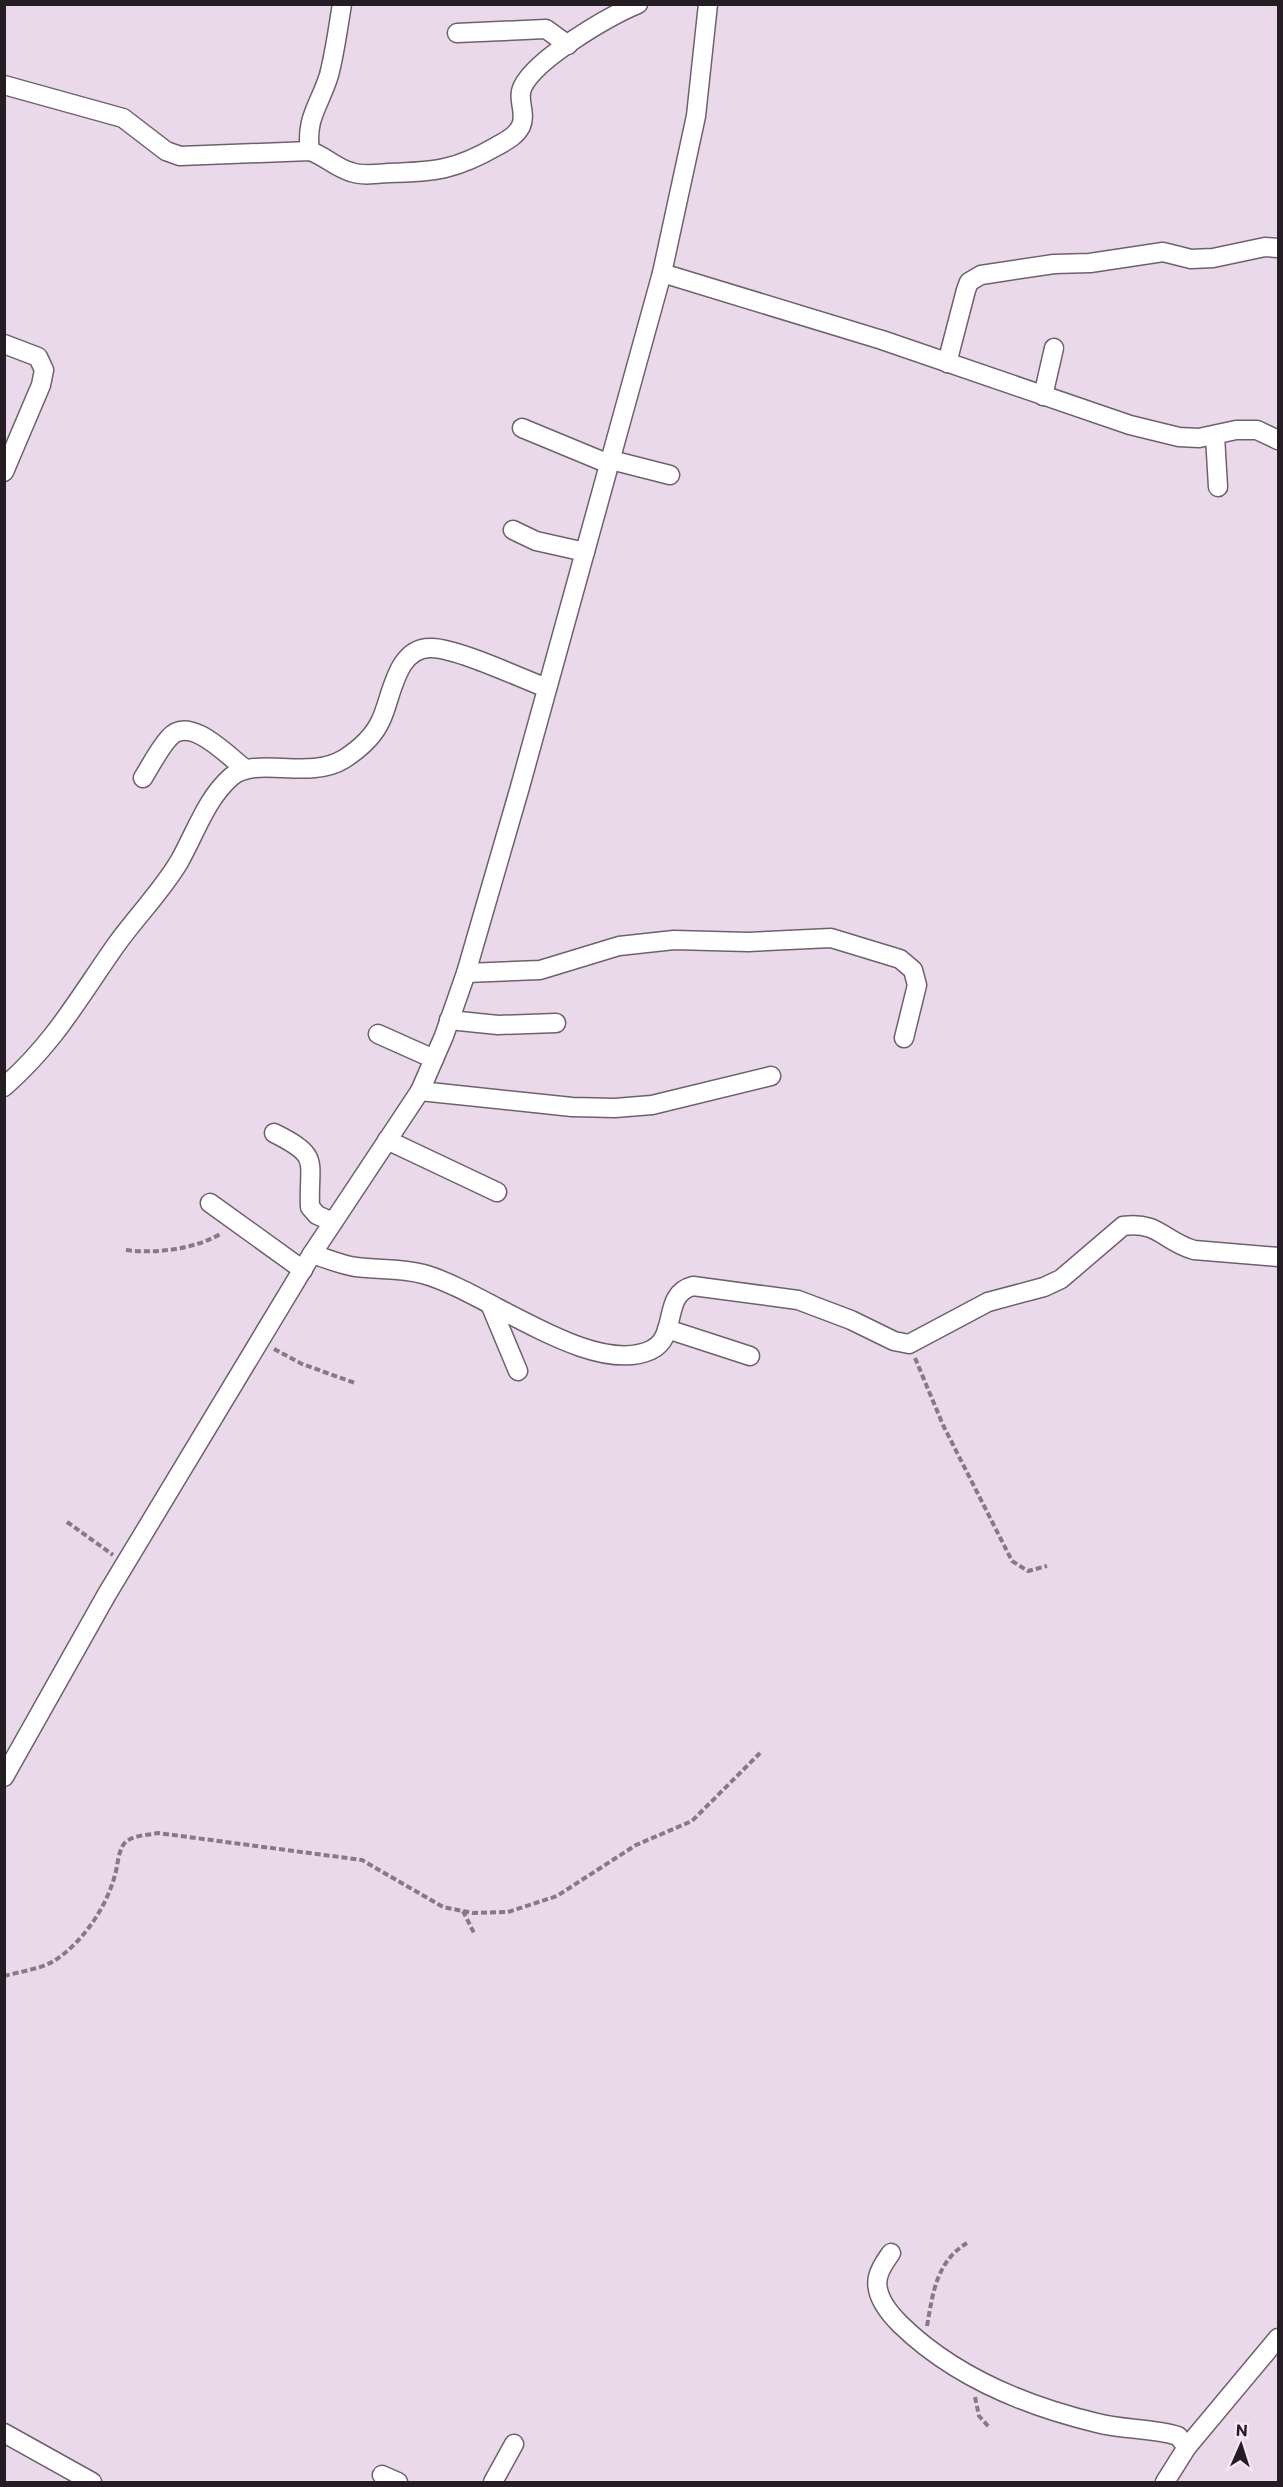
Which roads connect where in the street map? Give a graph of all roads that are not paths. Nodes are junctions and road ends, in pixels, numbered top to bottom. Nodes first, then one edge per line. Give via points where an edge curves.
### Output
1 (342, 4) edge
2 (638, 4) edge
3 (702, 5) edge
4 (458, 33) dead end
5 (568, 45) junction
6 (4, 85) edge
7 (310, 151) junction
8 (1278, 248) edge
9 (662, 273) junction
10 (4, 344) edge
11 (1054, 348) dead end
12 (947, 363) junction
13 (1043, 396) junction
14 (522, 428) dead end
15 (1215, 436) junction
16 (1278, 440) edge
17 (610, 462) junction
18 (4, 472) edge
19 (670, 475) dead end
20 (1218, 487) dead end
21 (513, 530) dead end
22 (585, 552) junction
23 (547, 688) junction
24 (244, 768) junction
25 (143, 778) dead end
26 (466, 973) junction
27 (449, 1020) junction
28 (556, 1023) dead end
29 (378, 1034) dead end
30 (904, 1038) dead end
31 (434, 1059) junction
32 (771, 1077) dead end
33 (4, 1087) edge
34 (420, 1091) junction
35 (274, 1133) dead end
36 (387, 1140) junction
37 (497, 1192) dead end
38 (210, 1203) dead end
39 (333, 1222) junction
40 (1278, 1257) edge
41 (308, 1262) junction
42 (490, 1304) junction
43 (666, 1329) junction
44 (750, 1356) dead end
45 (518, 1371) dead end
46 (4, 1777) edge
47 (891, 2253) dead end
48 (1278, 2338) edge
49 (4, 2433) edge
50 (514, 2444) dead end
51 (1187, 2447) junction
52 (1169, 2481) edge
53 (92, 2482) edge
54 (493, 2482) edge

1 - 7 street via 328,76 310,120
2 - 5 street
3 - 9 street via 696,116
4 - 5 street via 546,29
5 - 7 street via 537,68 523,86 520,100 524,112 520,126 510,138 468,163 440,171 364,174 351,172
6 - 7 street via 123,118 166,151 180,156
8 - 12 street via 1191,259 1163,252 981,275 969,282
9 - 12 street
9 - 17 street
10 - 18 street via 38,357 44,370
11 - 13 street
12 - 13 street
13 - 15 street via 1179,437
14 - 17 street
15 - 16 street via 1257,430
15 - 20 street
17 - 19 street
17 - 22 street
21 - 22 street
22 - 23 street
23 - 24 street via 450,652 431,647 420,649 398,671 381,720 371,736 344,758 325,768 305,770
23 - 26 street
24 - 25 street via 195,731 182,730 169,737
24 - 33 street via 222,786 167,879 116,945 71,1014 25,1069
26 - 27 street
26 - 30 street via 540,970 619,946 674,940 781,942 831,938 900,959 913,970 917,985
27 - 28 street via 498,1025
27 - 31 street
29 - 31 street
31 - 34 street
32 - 34 street via 652,1105 615,1108
34 - 36 street
35 - 39 street via 303,1148 310,1162 310,1207
36 - 37 street
36 - 39 street
38 - 41 street
39 - 41 street
40 - 43 street via 1194,1250 1152,1226 1137,1224 1123,1226 1061,1279 988,1302 909,1344 798,1300 693,1286 682,1289 674,1299
41 - 42 street via 424,1274
41 - 46 street via 125,1564
42 - 43 street via 574,1346 608,1353 653,1350 665,1337
42 - 45 street
43 - 44 street
47 - 51 street via 878,2278 878,2294 892,2316 923,2347 957,2370 1051,2410 1098,2423 1178,2436
48 - 51 street
49 - 53 street
50 - 54 street
51 - 52 street

